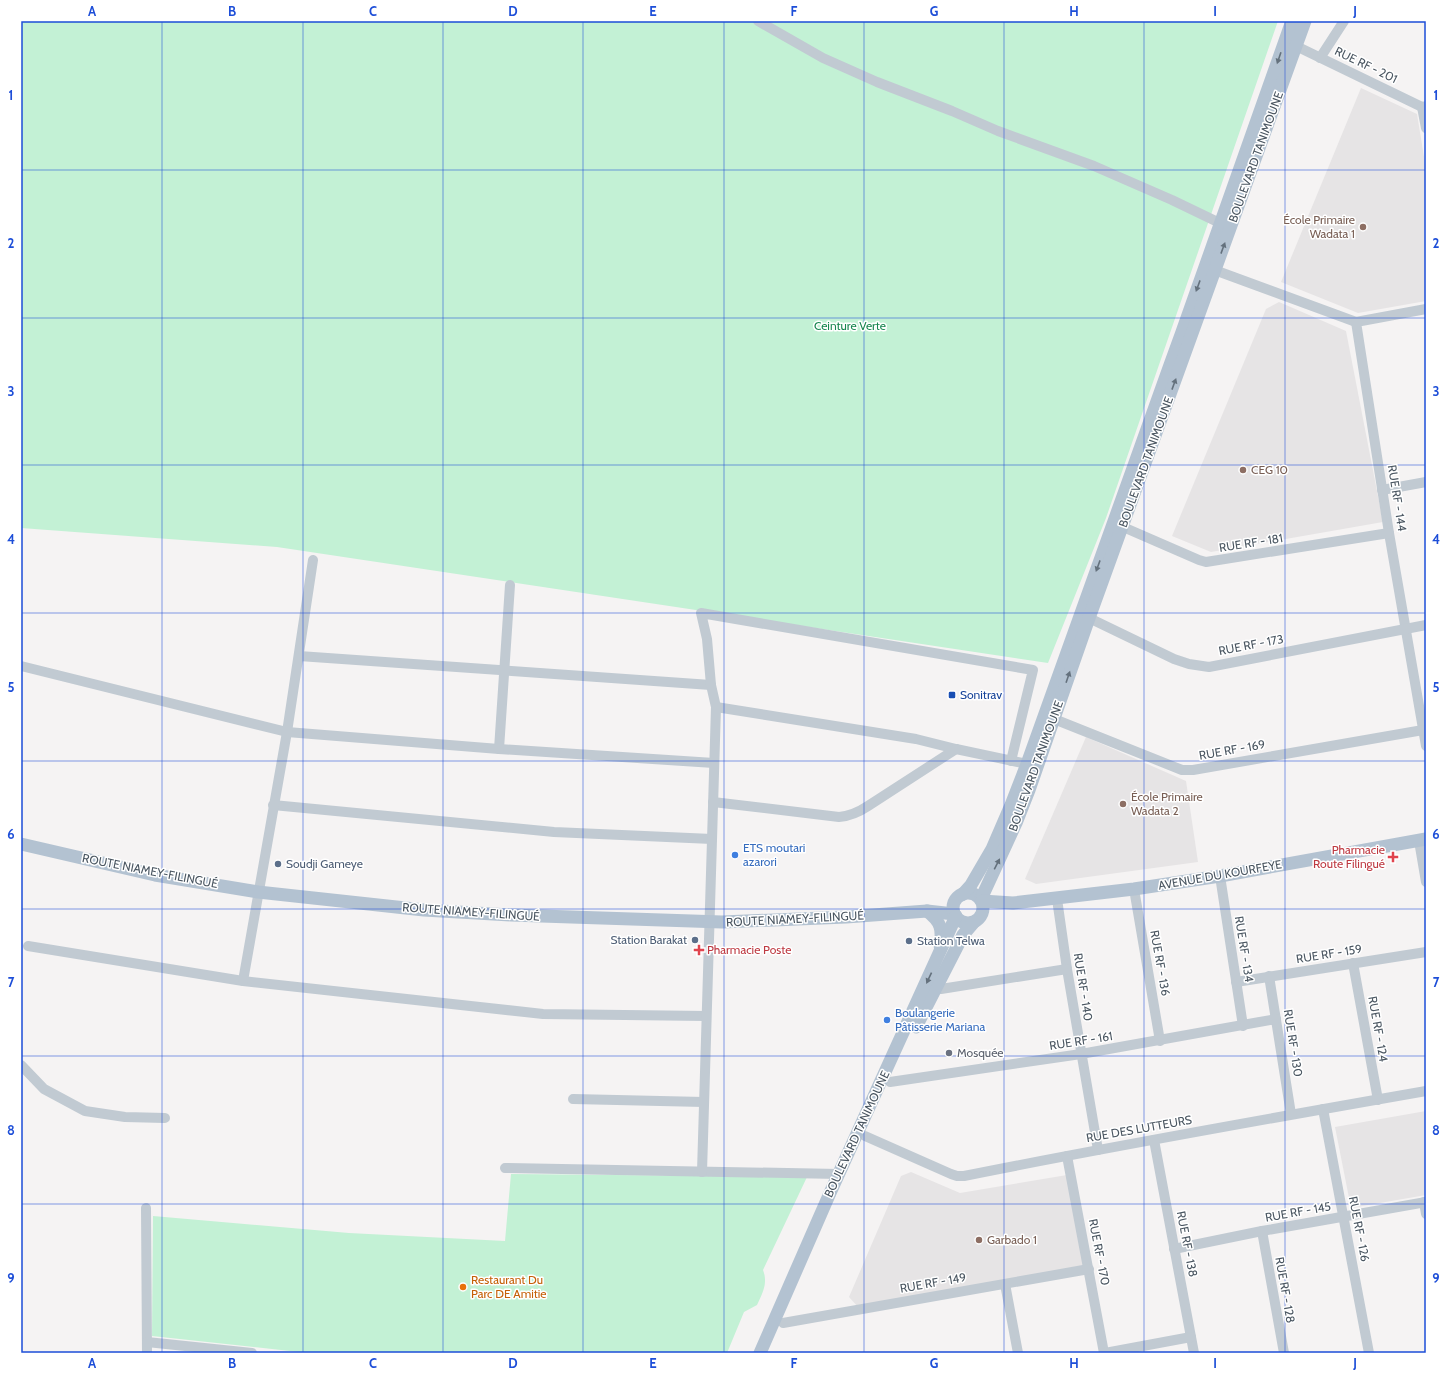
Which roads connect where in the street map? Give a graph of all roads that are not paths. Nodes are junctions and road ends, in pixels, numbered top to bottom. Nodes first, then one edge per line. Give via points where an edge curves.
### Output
1 (758, 21) edge
2 (1292, 21) edge
3 (1305, 21) edge
4 (1344, 21) edge
5 (1296, 46) junction
6 (1320, 58) junction
7 (1424, 106) edge
8 (1426, 128) edge
9 (1226, 226) junction
10 (1208, 268) junction
11 (1426, 310) edge
12 (1356, 322) junction
13 (1426, 482) edge
14 (1382, 490) junction
15 (1123, 527) junction
16 (1389, 533) junction
17 (1109, 550) junction
18 (313, 560) dead end
19 (510, 585) dead end
20 (1089, 618) junction
21 (1426, 625) edge
22 (1406, 628) junction
23 (298, 656) junction
24 (21, 666) edge
25 (504, 670) junction
26 (711, 685) junction
27 (716, 707) junction
28 (1054, 719) junction
29 (1423, 730) junction
30 (287, 732) junction
31 (1426, 746) edge
32 (499, 749) junction
33 (956, 749) junction
34 (1011, 760) junction
35 (714, 763) junction
36 (1027, 764) junction
37 (713, 802) junction
38 (273, 805) junction
39 (712, 839) junction
40 (1422, 840) edge
41 (21, 844) edge
42 (1220, 876) junction
43 (1426, 882) edge
44 (1134, 890) junction
45 (258, 892) junction
46 (960, 896) junction
47 (1057, 899) junction
48 (981, 900) junction
49 (1013, 903) junction
50 (927, 911) junction
51 (955, 915) junction
52 (977, 919) junction
53 (709, 922) junction
54 (28, 946) dead end
55 (1426, 952) edge
56 (939, 956) junction
57 (1353, 963) junction
58 (1067, 969) junction
59 (1269, 976) junction
60 (243, 981) junction
61 (1236, 982) junction
62 (935, 988) junction
63 (706, 1016) junction
64 (1276, 1019) junction
65 (1243, 1026) junction
66 (1160, 1041) junction
67 (1081, 1054) junction
68 (21, 1065) edge
69 (890, 1082) junction
70 (1426, 1091) edge
71 (573, 1099) dead end
72 (1378, 1100) junction
73 (704, 1102) junction
74 (1323, 1109) junction
75 (1291, 1114) junction
76 (165, 1118) dead end
77 (865, 1136) junction
78 (1154, 1140) junction
79 (1098, 1150) junction
80 (1067, 1156) junction
81 (505, 1168) dead end
82 (702, 1172) junction
83 (839, 1174) junction
84 (1425, 1202) edge
85 (146, 1208) dead end
86 (1426, 1214) edge
87 (1344, 1217) junction
88 (1262, 1231) junction
89 (1174, 1249) junction
90 (1089, 1270) junction
91 (1006, 1284) junction
92 (783, 1323) junction
93 (1191, 1338) junction
94 (146, 1342) junction
95 (147, 1353) edge
96 (250, 1353) edge
97 (760, 1353) edge
98 (770, 1353) edge
99 (1018, 1353) edge
100 (1104, 1353) edge
101 (1194, 1353) edge
102 (1284, 1353) edge
103 (1369, 1353) edge

1 - 9 street via 823,58 877,82 998,131 1094,166
2 -> 9 main road, BOULEVARD TANIMOUNE
3 - 5 main road, BOULEVARD TANIMOUNE
4 - 6 street
5 - 6 street, RUE RF - 201
5 - 9 main road, BOULEVARD TANIMOUNE
6 - 7 street, RUE RF - 201
7 - 8 street
9 - 10 main road, BOULEVARD TANIMOUNE
10 - 12 street
15 -> 10 main road, BOULEVARD TANIMOUNE
10 -> 17 main road, BOULEVARD TANIMOUNE
11 - 12 street
12 - 14 street, RUE RF - 144
13 - 14 street
14 - 16 street, RUE RF - 144
15 - 16 street, RUE RF - 181 via 1206,562
15 - 17 main road, BOULEVARD TANIMOUNE
16 - 22 street, RUE RF - 144
17 - 20 main road, BOULEVARD TANIMOUNE
17 -> 36 main road, BOULEVARD TANIMOUNE
18 - 23 street
19 - 25 street
20 - 22 street, RUE RF - 173 via 1174,659 1209,667
28 -> 20 main road, BOULEVARD TANIMOUNE
21 - 22 street, RUE RF - 173
22 - 29 street, RUE RF - 144
23 - 25 street
23 - 30 street
24 - 30 street
25 - 26 street
25 - 32 street
26 - 27 street
26 - 34 street via 707,639 701,613 1033,670
27 - 33 street via 916,738
27 - 35 street
28 - 29 street, RUE RF - 169 via 1182,770
48 -> 28 main road, BOULEVARD TANIMOUNE via 1023,806
29 - 31 street, RUE RF - 144
30 - 32 street
30 - 38 street
32 - 35 street
33 - 34 street
33 - 37 street via 868,806 847,816
34 - 36 street
35 - 37 street
36 - 46 main road, BOULEVARD TANIMOUNE via 998,838 971,885
37 - 39 street
38 - 39 street via 554,832
38 - 45 street
39 - 53 street
40 - 42 main road, AVENUE DU KOURFEYE
40 - 43 street
41 - 45 main road, ROUTE NIAMEY-FILINGUÉ via 155,875
42 - 44 main road, AVENUE DU KOURFEYE
42 - 61 street, RUE RF - 134
44 - 47 main road, AVENUE DU KOURFEYE
44 - 66 street, RUE RF - 136
45 - 53 main road, ROUTE NIAMEY-FILINGUÉ via 448,911
45 - 60 street
46 - 48 main road via 972,894
46 - 50 main road, ROUTE NIAMEY-FILINGUÉ
46 - 51 main road via 954,906
47 - 49 main road, AVENUE DU KOURFEYE
47 - 58 street, RUE RF - 140
48 - 49 main road, AVENUE DU KOURFEYE
48 - 52 main road via 983,910
49 - 52 main road, AVENUE DU KOURFEYE
50 - 51 main road, ROUTE NIAMEY-FILINGUÉ
50 - 53 main road, ROUTE NIAMEY-FILINGUÉ
50 - 56 main road via 937,919 941,928
51 - 52 main road via 965,923
51 - 56 main road, BOULEVARD TANIMOUNE
52 - 62 main road, BOULEVARD TANIMOUNE via 963,934
53 - 63 street
54 - 60 street
55 - 57 street, RUE RF - 159
56 -> 83 main road, BOULEVARD TANIMOUNE
57 - 59 street, RUE RF - 159
57 - 72 street, RUE RF - 124
58 - 62 street
58 - 67 street, RUE RF - 140
59 - 61 street, RUE RF - 159
59 - 64 street, RUE RF - 130
60 - 63 street via 542,1014
61 - 65 street, RUE RF - 134
62 - 69 main road, BOULEVARD TANIMOUNE
63 - 73 street
64 - 65 street, RUE RF - 161
64 - 75 street, RUE RF - 130
65 - 66 street, RUE RF - 161
66 - 67 street, RUE RF - 161
67 - 69 street, RUE RF - 161
67 - 79 street, RUE RF - 140
68 - 76 street via 44,1089 85,1111 125,1117
69 - 77 main road, BOULEVARD TANIMOUNE
70 - 72 street, RUE DES LUTTEURS
71 - 73 street
72 - 74 street, RUE DES LUTTEURS
73 - 82 street
74 - 75 street, RUE DES LUTTEURS
74 - 87 street, RUE RF - 126
75 - 78 street, RUE DES LUTTEURS
77 - 80 street, RUE DES LUTTEURS via 957,1176
77 - 92 main road, BOULEVARD TANIMOUNE
78 - 79 street, RUE DES LUTTEURS
78 - 89 street, RUE RF - 138
79 - 80 street, RUE DES LUTTEURS
80 - 90 street, RUE RF - 170
81 - 82 street
82 - 83 street
83 - 97 main road, BOULEVARD TANIMOUNE
84 - 86 street
84 - 87 street, RUE RF - 145
85 - 94 street
87 - 88 street, RUE RF - 145
87 - 103 street, RUE RF - 126
88 - 89 street, RUE RF - 145
88 - 102 street, RUE RF - 128
89 - 93 street, RUE RF - 138
90 - 91 street, RUE RF - 149
90 - 100 street, RUE RF - 170
91 - 92 street, RUE RF - 149
91 - 99 street
92 - 98 main road, BOULEVARD TANIMOUNE
93 - 100 street
93 - 101 street, RUE RF - 138
94 - 95 street
94 - 96 street

